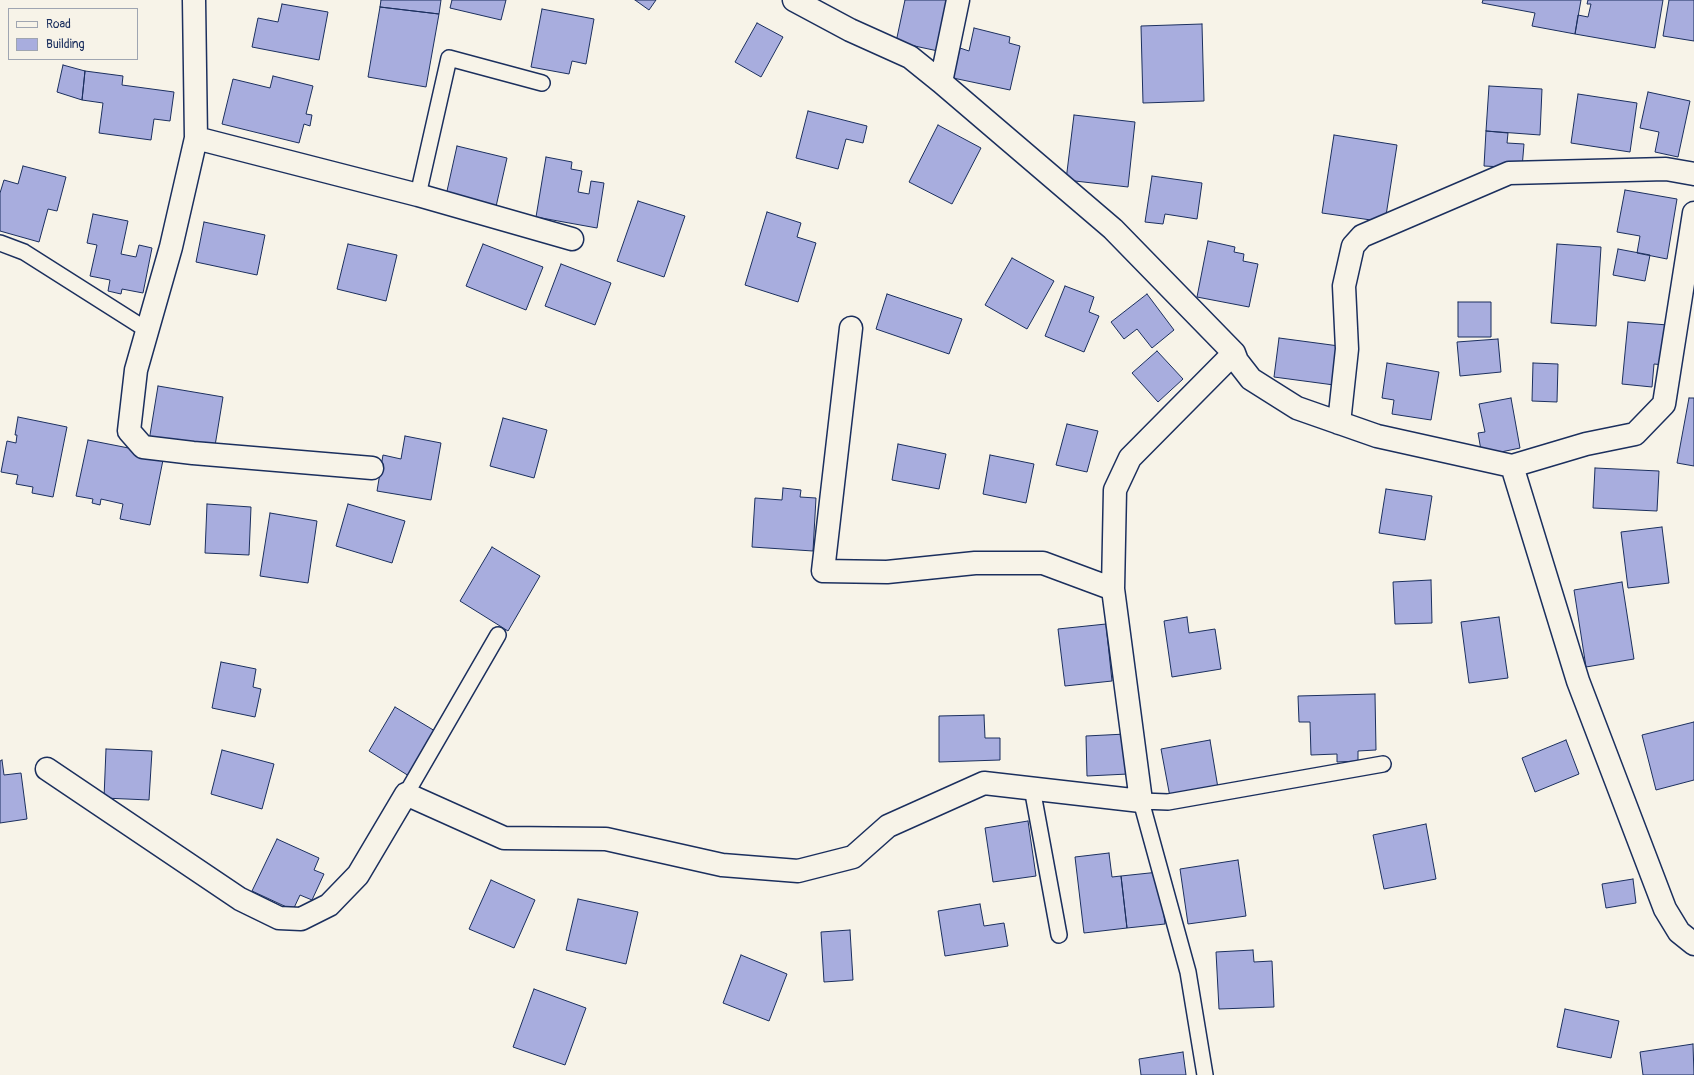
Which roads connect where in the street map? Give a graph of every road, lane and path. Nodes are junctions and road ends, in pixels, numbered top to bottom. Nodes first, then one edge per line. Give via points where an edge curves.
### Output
1 (194, 0) edge
2 (794, 0) edge
3 (958, 0) edge
4 (941, 82) junction
5 (542, 83) dead end
6 (196, 138) junction
7 (1694, 174) edge
8 (418, 195) junction
9 (1694, 213) edge
10 (572, 239) dead end
11 (0, 243) edge
12 (1688, 293) edge
13 (851, 328) dead end
14 (147, 330) junction
15 (1234, 353) junction
16 (1339, 423) junction
17 (1512, 466) junction
18 (372, 468) dead end
19 (1113, 589) junction
20 (498, 635) dead end
21 (1383, 764) dead end
22 (47, 769) dead end
23 (1032, 788) junction
24 (406, 794) junction
25 (1141, 801) junction
26 (1059, 935) dead end
27 (1694, 944) edge
28 (1205, 1075) edge

1 - 6 street
2 - 4 street via 850,30 910,57
3 - 4 street
4 - 15 street via 1113,229
5 - 8 lane via 449,58
6 - 8 street
6 - 14 street via 171,247
7 - 16 street via 1666,169 1510,173 1362,236 1354,246 1344,286 1347,349
8 - 10 street
9 - 12 street
11 - 14 lane via 24,252
12 - 17 street via 1664,404 1635,434 1586,444
13 - 19 street via 823,571 887,572 975,564 1043,563
14 - 18 street via 136,370 129,431 143,446 193,453
15 - 16 street via 1251,379 1297,408
15 - 19 street via 1130,458 1115,490
16 - 17 street via 1377,436
17 - 27 street via 1578,681 1665,909 1680,932
19 - 25 street
20 - 24 lane
21 - 25 lane via 1168,802
22 - 24 street via 240,899 279,918 301,919 329,905 358,875
23 - 24 street via 984,783 888,826 853,857 798,871 722,866 606,839 504,838
23 - 25 street
23 - 26 lane
25 - 28 lane via 1188,972

